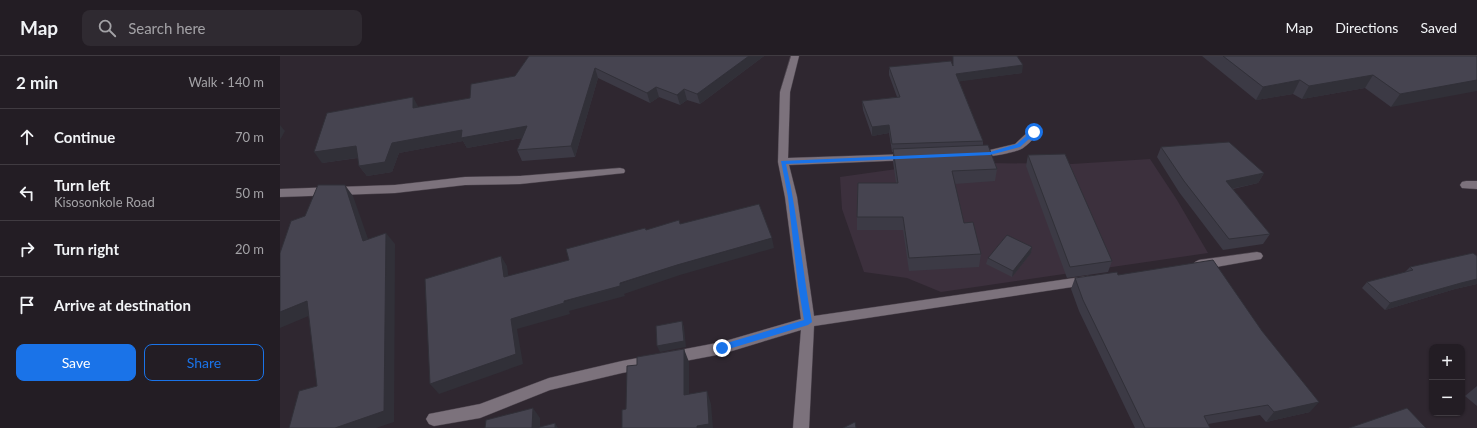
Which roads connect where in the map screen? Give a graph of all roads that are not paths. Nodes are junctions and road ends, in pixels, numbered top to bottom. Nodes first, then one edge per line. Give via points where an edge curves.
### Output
1 (795, 56) edge
2 (1034, 132) dead end
3 (966, 154) edge
4 (918, 156) edge
5 (783, 162) junction
6 (620, 171) dead end
7 (280, 193) edge
8 (1257, 256) dead end
9 (1190, 266) edge
10 (1096, 280) edge
11 (808, 322) junction
12 (434, 419) dead end
13 (801, 428) edge

1 - 5 street via 785,92
2 - 3 street via 1018,146 990,153
4 - 5 street
5 - 11 street via 791,197
6 - 7 street via 520,180 465,181 395,189
8 - 9 street
10 - 11 street
11 - 12 street via 722,348 549,384 480,410
11 - 13 street

